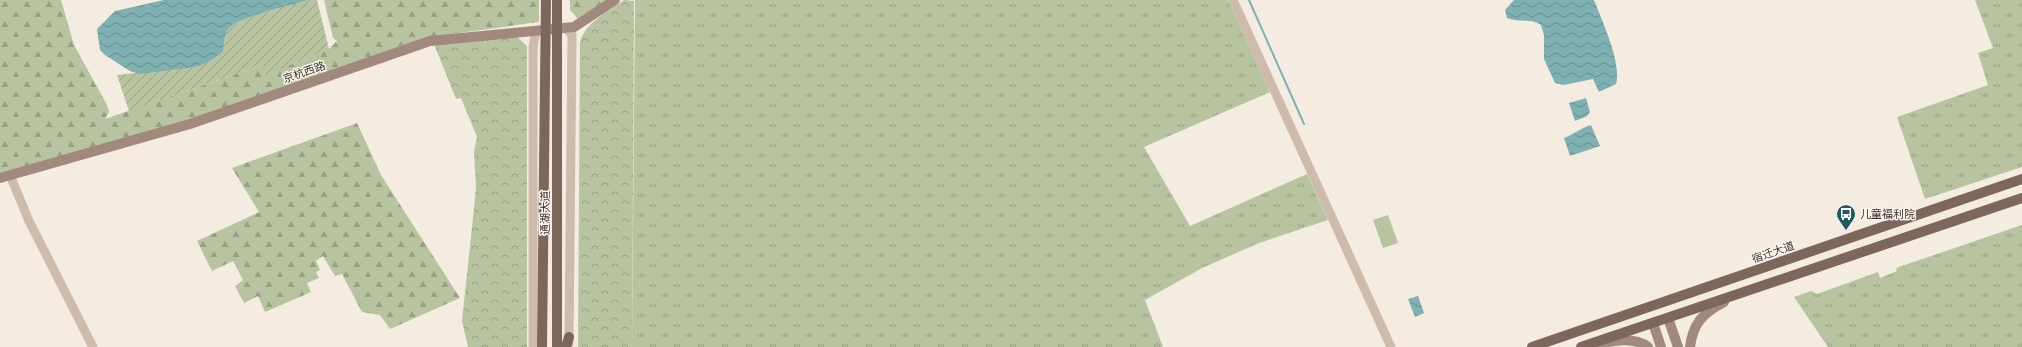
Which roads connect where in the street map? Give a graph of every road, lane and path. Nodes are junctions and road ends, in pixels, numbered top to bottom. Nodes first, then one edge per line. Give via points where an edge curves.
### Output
1 (546, 0) edge
2 (557, 0) edge
3 (615, 0) edge
4 (1233, 0) edge
5 (567, 29) junction
6 (536, 31) junction
7 (5, 176) edge
8 (2022, 179) edge
9 (2022, 198) edge
10 (1746, 292) junction
11 (1668, 318) junction
12 (1652, 323) junction
13 (568, 344) edge
14 (93, 347) edge
15 (533, 347) edge
16 (542, 347) edge
17 (557, 347) edge
18 (1391, 347) edge
19 (1532, 347) edge
20 (1581, 347) edge
21 (1585, 347) edge
22 (1648, 347) edge
23 (1660, 347) edge
24 (1678, 347) edge
25 (1690, 347) edge

1 - 16 main road, 通湖大道, bridge
2 - 17 main road, 通湖大道, bridge
3 - 5 main road, 京杭西路 via 583,22
4 - 18 street
5 - 6 main road, 京杭西路
5 - 13 street via 572,35
6 - 7 main road, 京杭西路 via 430,42 190,124
6 - 15 street via 533,47
7 - 14 street
8 - 19 main road, 宿迁大道
9 - 10 main road
10 - 11 main road
10 - 25 main road via 1708,310 1691,336
11 - 12 main road
11 - 24 main road
12 - 20 main road
12 - 23 main road
21 - 22 main road via 1627,340

